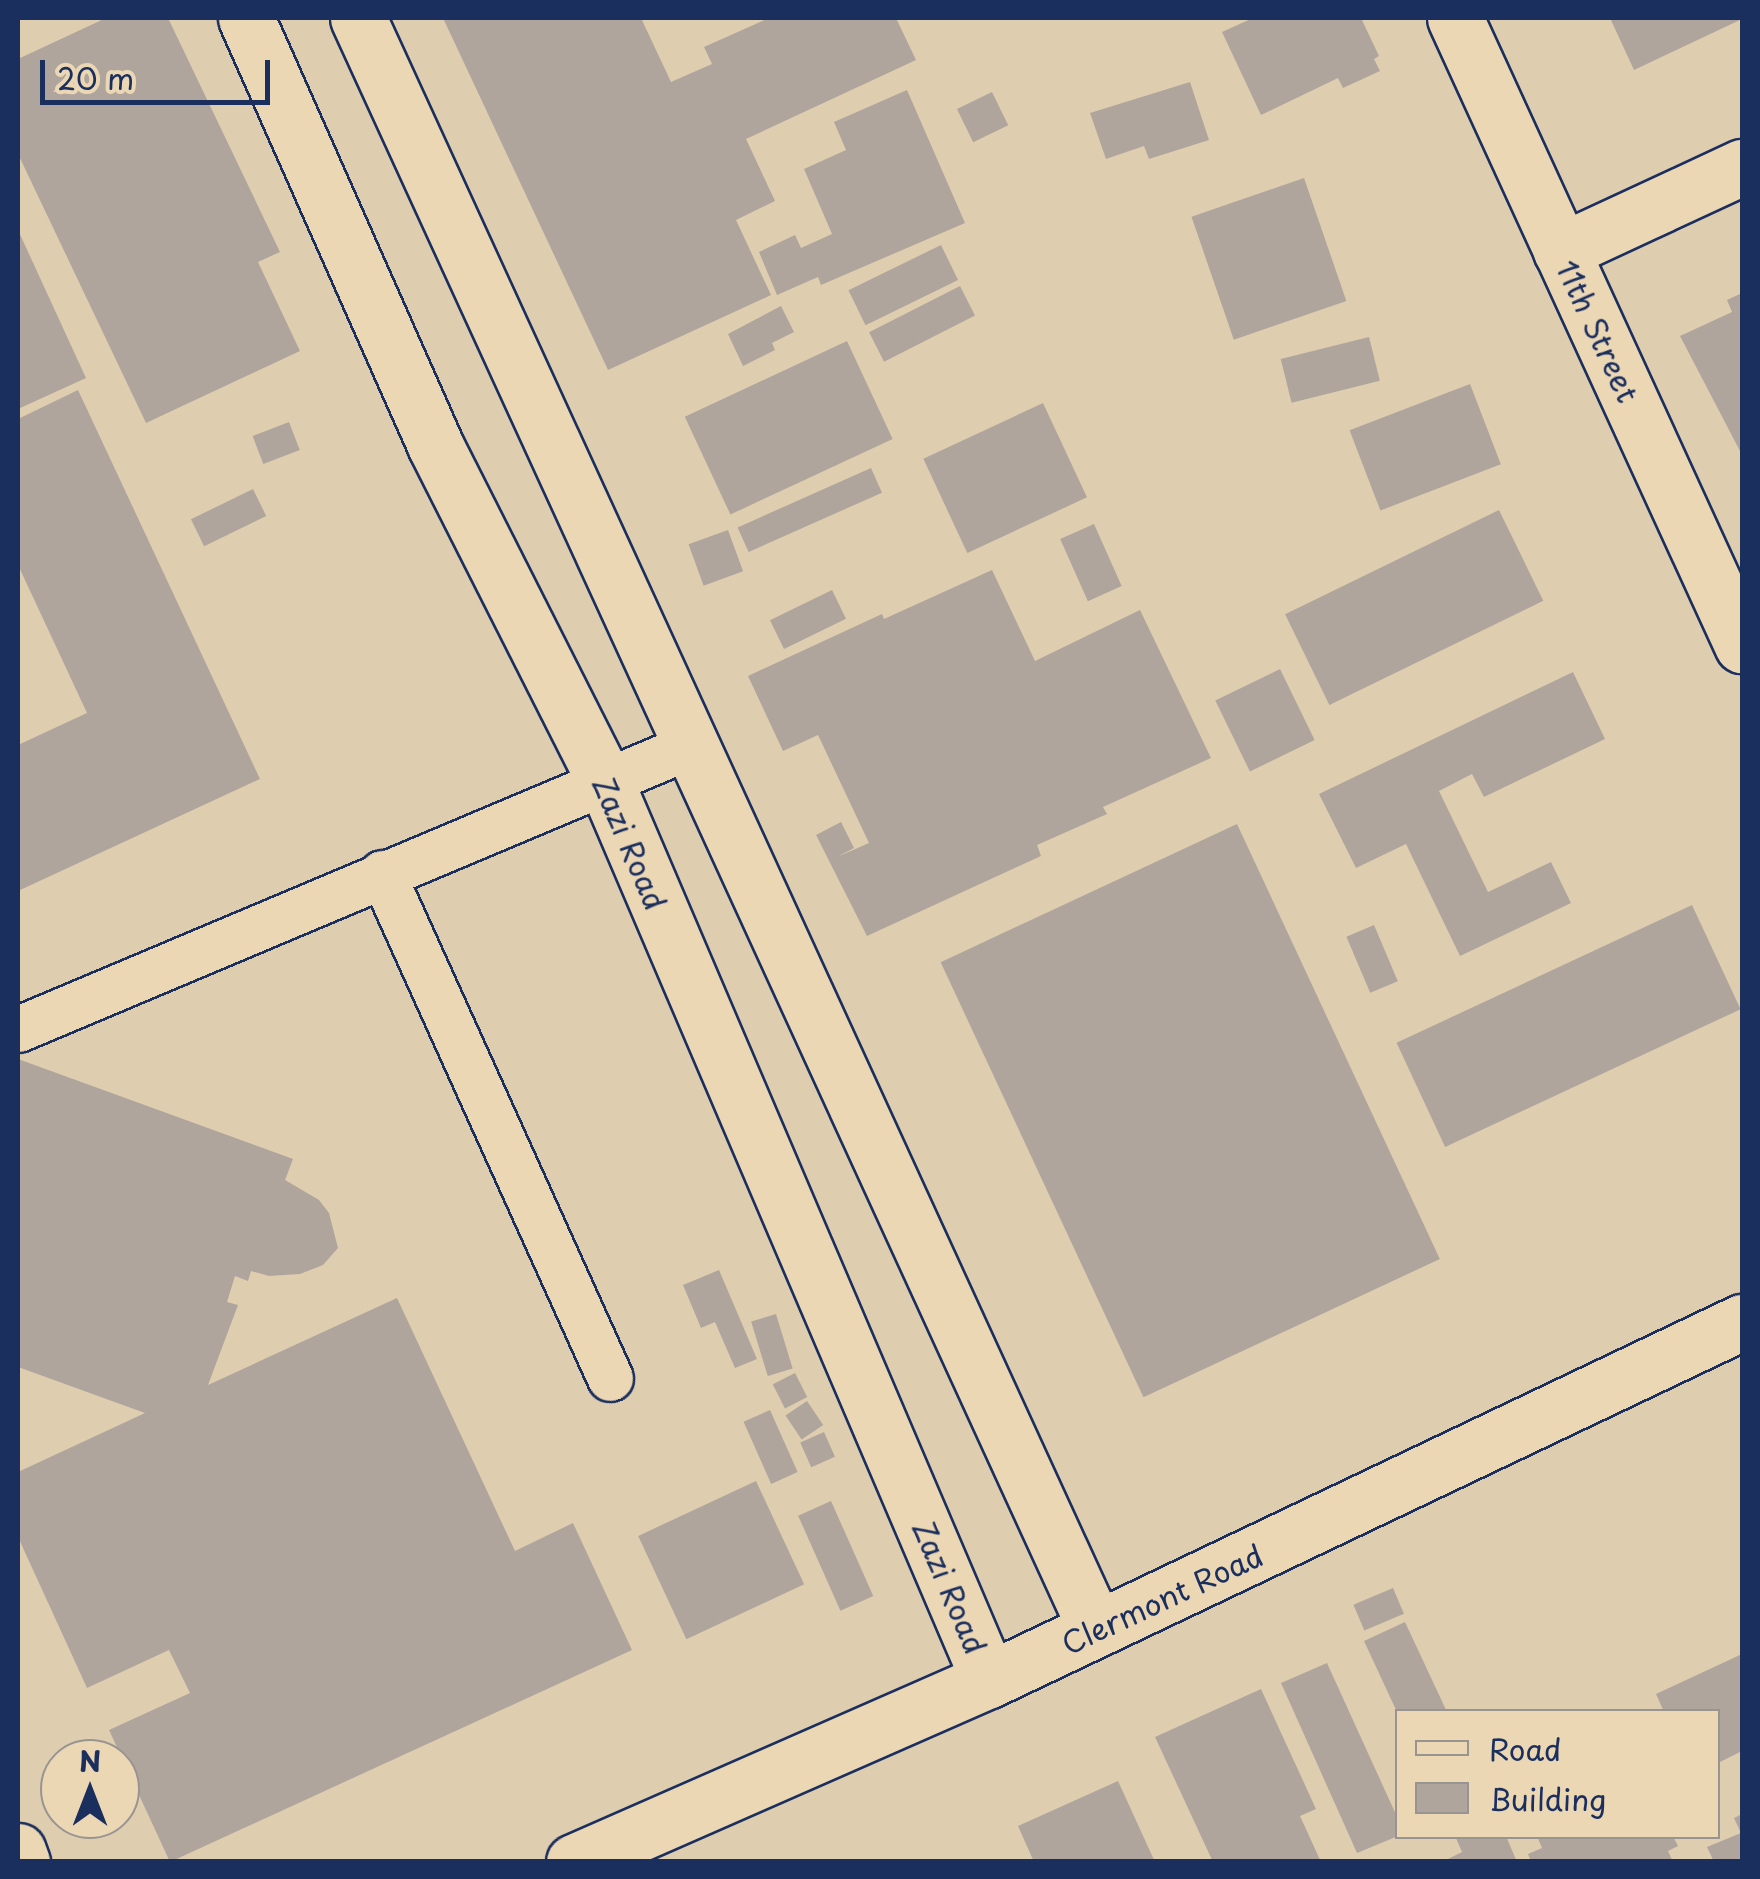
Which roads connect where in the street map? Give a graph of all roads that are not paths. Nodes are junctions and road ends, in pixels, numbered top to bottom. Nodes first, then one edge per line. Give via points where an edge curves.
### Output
1 (246, 18) edge
2 (358, 18) edge
3 (1454, 18) edge
4 (1742, 167) edge
5 (1561, 250) junction
6 (1742, 645) edge
7 (692, 745) junction
8 (606, 783) junction
9 (382, 873) junction
10 (18, 1029) edge
11 (1742, 1322) edge
12 (610, 1378) dead end
13 (1096, 1630) junction
14 (989, 1680) junction
15 (18, 1851) edge
16 (22, 1862) edge
17 (574, 1862) edge

1 - 8 street, Zazi Road via 435,445
2 - 7 street
3 - 5 street, 11th Street
4 - 5 street
5 - 6 street, 11th Street
7 - 8 lane
7 - 13 street
8 - 9 lane
8 - 14 street, Zazi Road
9 - 10 lane
9 - 12 lane
11 - 13 street, Clermont Road
13 - 14 street, Clermont Road
14 - 17 street, Clermont Road
15 - 16 street

